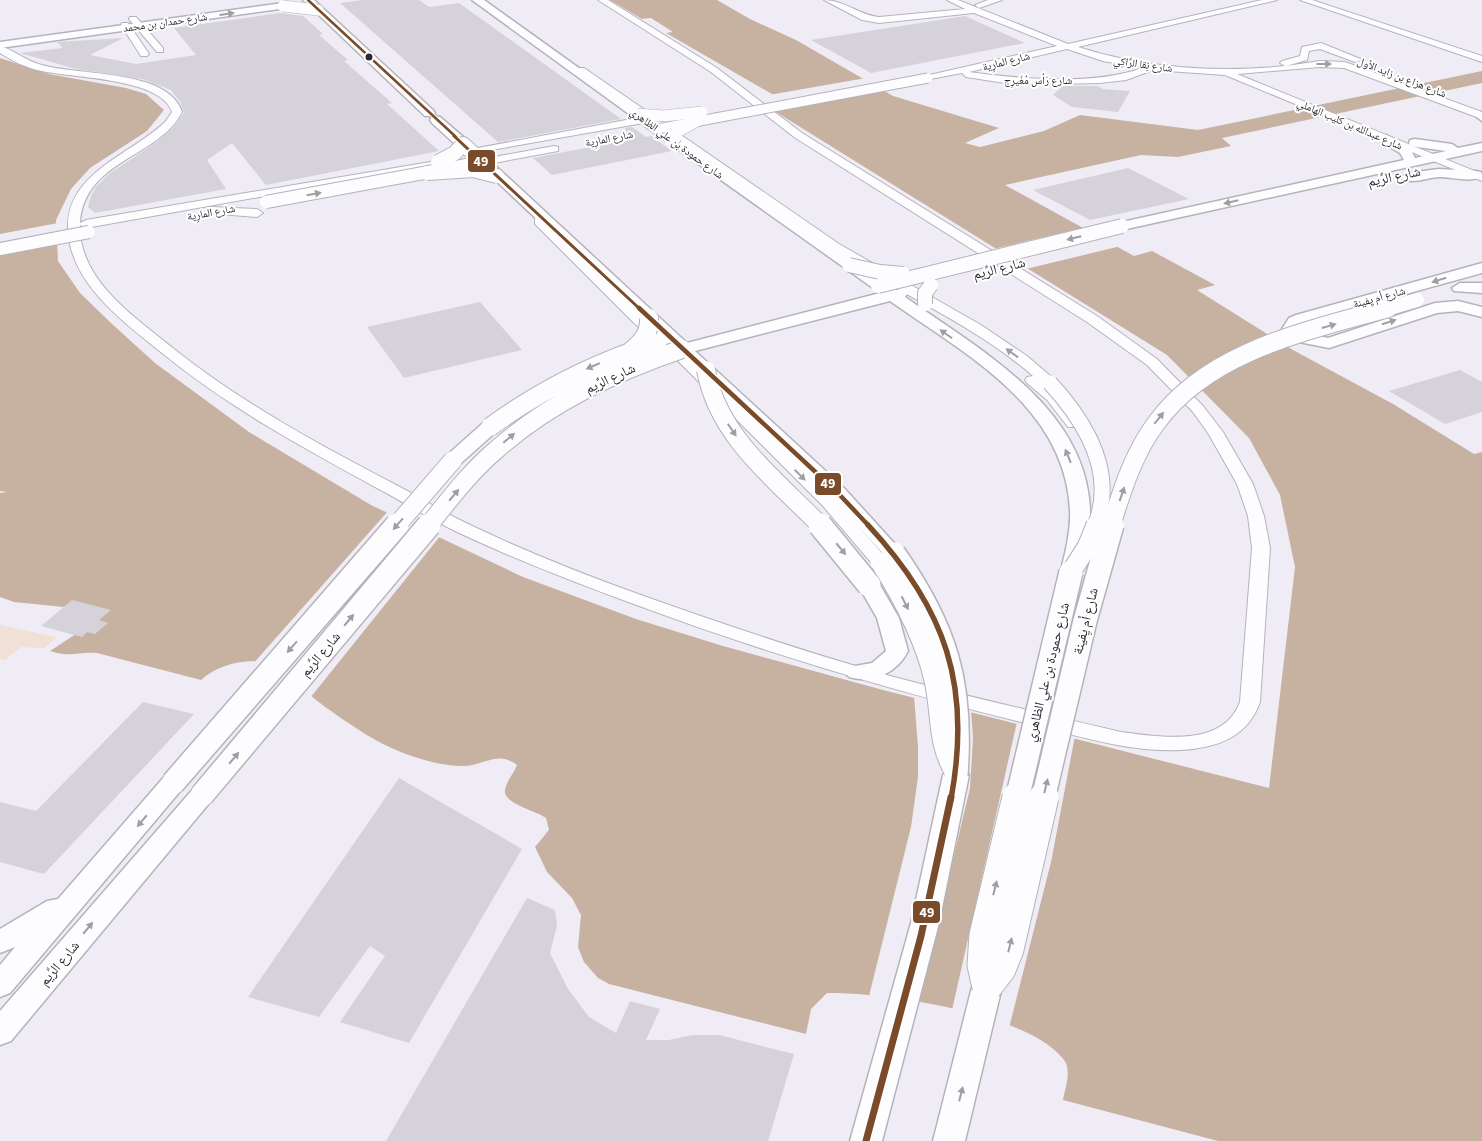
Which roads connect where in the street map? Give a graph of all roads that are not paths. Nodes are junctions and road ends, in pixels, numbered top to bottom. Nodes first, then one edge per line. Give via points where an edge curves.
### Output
1 (258, 0) edge
2 (477, 0) edge
3 (482, 0) edge
4 (602, 0) edge
5 (828, 0) edge
6 (840, 0) edge
7 (966, 0) edge
8 (998, 0) edge
9 (1251, 0) edge
10 (1274, 0) edge
11 (1304, 0) edge
12 (1316, 0) edge
13 (1322, 0) edge
14 (952, 1) edge
15 (313, 3) edge
16 (979, 9) junction
17 (927, 12) junction
18 (1362, 13) junction
19 (940, 14) junction
20 (1004, 23) junction
21 (130, 25) junction
22 (0, 36) edge
23 (1057, 44) junction
24 (1072, 44) junction
25 (0, 45) edge
26 (1026, 46) junction
27 (1321, 46) joint
28 (0, 49) edge
29 (160, 50) dead end
30 (1482, 53) edge
31 (144, 54) dead end
32 (1093, 56) junction
33 (1482, 60) edge
34 (998, 62) junction
35 (1126, 63) junction
36 (1345, 65) joint
37 (985, 66) junction
38 (1215, 66) joint
39 (1154, 67) junction
40 (1231, 70) junction
41 (1267, 70) junction
42 (948, 74) junction
43 (923, 76) junction
44 (984, 77) junction
45 (1120, 80) junction
46 (1263, 81) junction
47 (637, 114) junction
48 (1482, 114) edge
49 (700, 117) junction
50 (652, 124) junction
51 (1356, 124) junction
52 (1386, 139) junction
53 (672, 140) junction
54 (1415, 143) junction
55 (581, 144) dead end
56 (562, 147) dead end
57 (1482, 153) edge
58 (472, 154) junction
59 (1446, 160) junction
60 (438, 162) joint
61 (1412, 163) junction
62 (427, 173) junction
63 (1480, 175) edge
64 (497, 176) junction
65 (1393, 177) junction
66 (239, 185) dead end
67 (221, 200) junction
68 (212, 212) junction
69 (257, 213) dead end
70 (0, 239) edge
71 (0, 249) edge
72 (849, 265) junction
73 (1482, 268) edge
74 (933, 279) junction
75 (1482, 282) edge
76 (1460, 288) junction
77 (1482, 288) edge
78 (892, 290) junction
79 (925, 304) junction
80 (1482, 312) edge
81 (649, 318) junction
82 (678, 347) junction
83 (638, 356) junction
84 (702, 367) junction
85 (1045, 385) junction
86 (1072, 572) junction
87 (857, 672) junction
88 (1054, 722) junction
89 (956, 775) junction
90 (82, 892) junction
91 (0, 942) edge
92 (3, 976) edge
93 (42, 982) junction
94 (987, 987) junction
95 (0, 1032) edge
96 (866, 1141) edge
97 (949, 1141) edge

1 - 21 main road, شارع حمدان بن محمد
2 - 47 main road, شارع حمودة بن علي الظاهري
3 - 50 street
4 - 88 street via 714,70 804,139 1126,342 1172,382 1215,432 1245,484 1262,548 1250,702 1244,718 1225,732 1179,745 1121,738
5 - 19 street via 875,20
6 - 17 street via 880,16
7 - 16 street, شارع نِقا الرَّاكِي
8 - 16 street
9 - 24 street, شارع المارِية
10 - 24 street, شارع المارِية
11 - 33 street
12 - 18 street
13 - 18 street
14 - 16 street, شارع نِقا الرَّاكِي
14 - 17 street via 951,6
21 -> 15 main road, شارع حمدان بن محمد, bridge
15 - 58 street
15 - 58 main road
16 - 19 street
16 - 20 street, شارع نِقا الرَّاكِي
16 - 24 street, شارع نِقا الرَّاكِي
17 - 19 street via 938,11
18 - 30 street
20 - 23 street, شارع نِقا الرَّاكِي
20 - 26 street via 1027,37
21 - 22 main road, شارع حمدان بن محمد
21 - 25 main road, شارع حمدان بن محمد
21 - 29 street
21 - 31 street
23 - 24 street, شارع نِقا الرَّاكِي
23 - 26 street, شارع المارِية
24 - 32 street, شارع نِقا الرَّاكِي
24 - 34 street, شارع المارِية
24 - 38 street, شارع نِقا الرَّاكِي via 1125,58
26 - 43 street, شارع المارِية
27 - 40 street, شارع نِقا الرَّاكِي via 1307,48 1304,58 1294,61
27 - 48 street, شارع هزاع بن زايد الأول via 1453,97
28 - 87 street via 13,58 46,69 147,85 174,102 177,112 170,125 118,159 90,185 79,203 74,231 82,260 99,289 150,337 202,378 302,442 468,531 586,580
32 - 34 street via 1054,54
32 - 35 street, شارع نِقا الرَّاكِي
34 - 37 street, شارع المارِية
35 - 39 street, شارع نِقا الرَّاكِي
35 - 45 street via 1132,69
41 -> 36 street, شارع نِقا الرَّاكِي via 1320,64
36 - 48 street, شارع هزاع بن زايد الأول
37 - 42 street, شارع المارِية
37 - 44 street, شارع رَأس مُغَيرِج via 981,72
38 - 40 street, شارع عبدالله بن كليب الهاملي
39 - 40 street, شارع نِقا الرَّاكِي
39 - 45 street, شارع رَأس مُغَيرِج
40 - 41 street, شارع نِقا الرَّاكِي
40 - 46 street, شارع عبدالله بن كليب الهاملي
40 - 51 street, شارع عبدالله بن كليب الهاملي via 1286,97
41 - 46 street via 1262,75
42 - 43 street, شارع المارِية
42 - 44 street, شارع رَأس مُغَيرِج
43 - 49 street, شارع المارِية, bridge
44 - 45 street, شارع رَأس مُغَيرِج via 1018,82 1022,89 1035,91 1046,86 1044,82
46 - 51 street, شارع عبدالله بن كليب الهاملي
47 - 49 main road, bridge
47 - 50 main road, شارع حمودة بن علي الظاهري
49 - 50 street, شارع المارِية, bridge
49 - 53 main road, bridge
50 - 53 main road, شارع حمودة بن علي الظاهري
50 - 55 street, شارع المارِية
50 - 58 street, شارع المارِية
85 -> 50 street via 984,333 835,247
51 - 52 street, شارع عبدالله بن كليب الهاملي
51 - 54 street, شارع عبدالله بن كليب الهاملي
52 - 59 street, شارع عبدالله بن كليب الهاملي
52 - 61 main road via 1408,153
53 - 72 main road, شارع حمودة بن علي الظاهري
54 - 57 main road
54 - 59 street, شارع عبدالله بن كليب الهاملي
56 - 58 street, شارع المارِية
57 - 59 main road, شارع الرِّيم
58 - 60 main road, bridge via 455,153
58 - 62 street, شارع المارِية, bridge
58 - 64 main road, bridge
58 - 82 street via 639,320
59 - 61 main road, شارع الرِّيم
59 - 63 street, شارع عبدالله بن كليب الهاملي
59 - 65 main road, شارع الرِّيم
60 - 67 street, شارع المارِية
61 -> 74 main road, شارع الرِّيم, bridge via 1122,226
62 - 64 main road, bridge via 472,170
68 -> 62 street, شارع المارِية, bridge
63 - 65 main road via 1439,173
64 - 81 main road
65 - 74 main road, شارع الرِّيم
66 - 67 street
67 - 70 street, شارع المارِية
68 - 69 street
68 - 71 street, شارع المارِية, bridge
72 - 74 main road, bridge
72 - 78 main road, شارع حمودة بن علي الظاهري, bridge
73 -> 80 main road, شارع أم يِفينة via 1302,318 1295,321 1290,329 1300,337 1329,343 1435,308 1458,306
74 - 78 main road, شارع الرِّيم
74 - 78 main road, شارع الرِّيم, bridge
74 - 79 main road, bridge via 925,294
75 - 76 main road, شارع أم يِفينة
76 - 77 main road
94 -> 76 main road, شارع أم يِفينة, bridge via 1001,969 1009,949 1091,593 1123,491 1145,437 1178,397 1229,363 1292,336
78 - 79 street, شارع حمودة بن علي الظاهري
78 - 82 main road, شارع الرِّيم
86 -> 78 main road, شارع حمودة بن علي الظاهري, bridge via 1081,527 1080,498 1069,457 1050,422 1028,396 1000,372
79 - 85 street, شارع حمودة بن علي الظاهري
81 - 82 main road
81 - 83 main road, bridge via 650,327
82 - 83 main road, شارع الرِّيم, bridge
82 - 84 main road
82 -> 89 street, bridge via 847,522 880,562 903,598 921,639 936,695 943,749
83 - 84 main road, bridge
83 -> 90 main road, شارع الرِّيم, bridge via 583,370 535,396 490,427 460,454
93 -> 83 main road, شارع الرِّيم, bridge via 473,472 526,425
84 -> 87 main road, bridge via 711,396 741,442 764,470 823,528 869,585 888,618 897,651 886,665
84 - 89 main road, bridge via 858,513 917,586 936,622 954,677 960,724
85 - 86 street, bridge via 1071,405 1085,427 1099,461 1102,478 1102,502 1096,530
85 - 88 street, شارع حمودة بن علي الظاهري via 1085,446 1096,477 1100,509 1096,542
94 -> 86 main road, شارع حمودة بن علي الظاهري, bridge via 981,955 984,935
87 - 88 street
89 - 96 main road via 925,923
90 - 91 main road via 37,923
90 - 92 main road, شارع الرِّيم
92 - 93 main road
93 - 95 main road, شارع الرِّيم
97 -> 94 main road, شارع حمودة بن علي الظاهري

